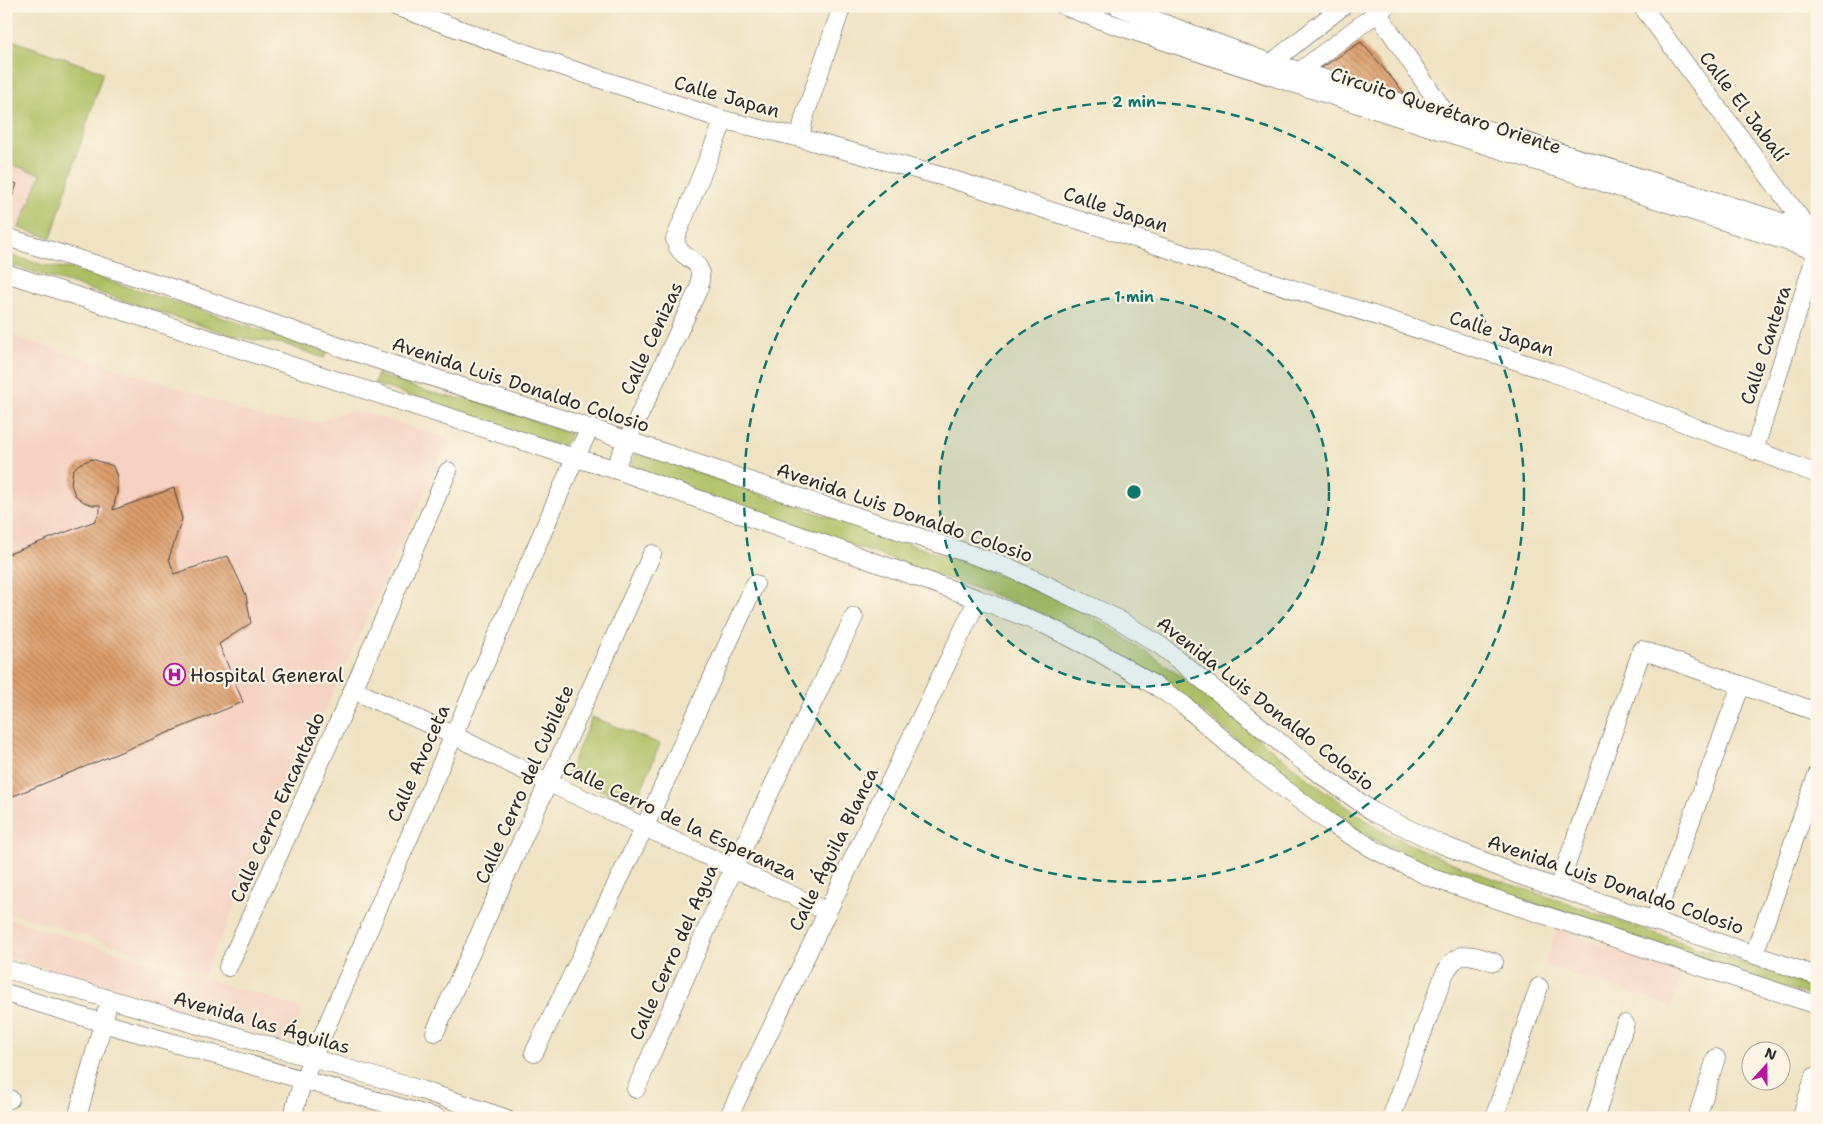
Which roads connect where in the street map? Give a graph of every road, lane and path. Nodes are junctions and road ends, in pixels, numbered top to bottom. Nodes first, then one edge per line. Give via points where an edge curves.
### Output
1 (396, 6) edge
2 (842, 6) edge
3 (1064, 6) edge
4 (1117, 6) edge
5 (1343, 6) edge
6 (1642, 6) edge
7 (1379, 8) edge
8 (1093, 13) edge
9 (1265, 68) junction
10 (1294, 76) junction
11 (1448, 117) junction
12 (724, 120) junction
13 (800, 138) junction
14 (1814, 232) edge
15 (6, 237) edge
16 (1817, 251) edge
17 (6, 272) edge
18 (590, 428) junction
19 (626, 440) junction
20 (1754, 451) junction
21 (575, 458) junction
22 (614, 469) junction
23 (448, 471) dead end
24 (1817, 474) edge
25 (652, 554) dead end
26 (755, 584) dead end
27 (978, 599) junction
28 (854, 617) dead end
29 (1741, 685) junction
30 (353, 690) junction
31 (1817, 712) edge
32 (453, 734) junction
33 (1817, 775) edge
34 (547, 782) junction
35 (645, 826) junction
36 (734, 868) junction
37 (1558, 888) junction
38 (826, 911) junction
39 (1654, 921) junction
40 (1754, 954) junction
41 (1494, 962) dead end
42 (228, 966) dead end
43 (6, 968) edge
44 (1817, 976) edge
45 (1539, 986) dead end
46 (6, 993) edge
47 (109, 1000) junction
48 (1817, 1005) edge
49 (103, 1023) junction
50 (1625, 1024) dead end
51 (435, 1032) dead end
52 (534, 1053) dead end
53 (1716, 1058) dead end
54 (312, 1059) junction
55 (1814, 1078) dead end
56 (303, 1080) junction
57 (636, 1088) dead end
58 (421, 1090) junction
59 (413, 1114) edge
60 (78, 1117) edge
61 (292, 1118) edge
62 (437, 1118) edge
63 (505, 1118) edge
64 (728, 1118) edge
65 (1390, 1118) edge
66 (1494, 1118) edge
67 (1595, 1118) edge
68 (1697, 1118) edge
69 (1801, 1118) edge

1 - 12 street, Calle Japan via 558,65
2 - 13 street
3 - 8 street, Circuito Querétaro Oriente
4 - 9 street, Circuito Querétaro Oriente
5 - 9 street
6 - 14 street, Calle El Jabalí
7 - 10 street
7 - 11 street
8 - 9 street, Circuito Querétaro Oriente
9 - 10 street, Circuito Querétaro Oriente
10 - 11 street, Circuito Querétaro Oriente
10 - 16 street, Circuito Querétaro Oriente
11 - 14 street, Circuito Querétaro Oriente
12 - 13 street, Calle Japan
12 - 19 street, Calle Cenizas via 675,239 677,249 699,266 699,288
13 - 20 street, Calle Japan via 948,178 1551,372
14 - 16 street
15 - 18 street, Avenida Luis Donaldo Colosio via 166,286 354,352
16 - 20 street, Calle Cantera
17 - 21 street
18 - 19 street, Avenida Luis Donaldo Colosio
18 - 21 street, Calle Avoceta
19 - 22 street, Calle Cenizas
19 - 37 street, Avenida Luis Donaldo Colosio via 1006,566 1116,618 1161,646 1310,767 1375,813 1438,843
20 - 24 street, Calle Japan
21 - 22 street
21 - 32 street, Calle Avoceta
22 - 27 street
23 - 30 street, Calle Cerro Encantado
25 - 34 street, Calle Cerro del Cubilete
26 - 35 street
27 - 38 street, Calle Águila Blanca
27 - 48 street via 1045,625 1159,688 1330,823 1429,877
28 - 36 street, Calle Cerro del Agua
29 - 31 street
29 - 37 street via 1642,650
29 - 39 street
30 - 32 street, Calle Cerro de la Esperanza
30 - 42 street, Calle Cerro Encantado
32 - 34 street, Calle Cerro de la Esperanza
32 - 54 street, Calle Avoceta
33 - 40 street
34 - 35 street, Calle Cerro de la Esperanza
34 - 51 street, Calle Cerro del Cubilete
35 - 36 street, Calle Cerro de la Esperanza
35 - 52 street
36 - 38 street, Calle Cerro de la Esperanza
36 - 57 street, Calle Cerro del Agua
37 - 39 street, Avenida Luis Donaldo Colosio
38 - 64 street, Calle Águila Blanca
39 - 40 street, Avenida Luis Donaldo Colosio
40 - 44 street, Avenida Luis Donaldo Colosio
41 - 65 street via 1472,955 1459,956 1451,962
43 - 47 street, Avenida las Águilas
45 - 66 street
46 - 49 street
47 - 49 street
47 - 54 street, Avenida las Águilas
49 - 56 street
49 - 60 street
50 - 67 street
53 - 68 street
54 - 56 street, Calle Avoceta
54 - 58 street, Avenida las Águilas
55 - 69 street
56 - 59 street
56 - 61 street, Calle Avoceta
58 - 59 street
58 - 63 street, Avenida las Águilas
59 - 62 street

